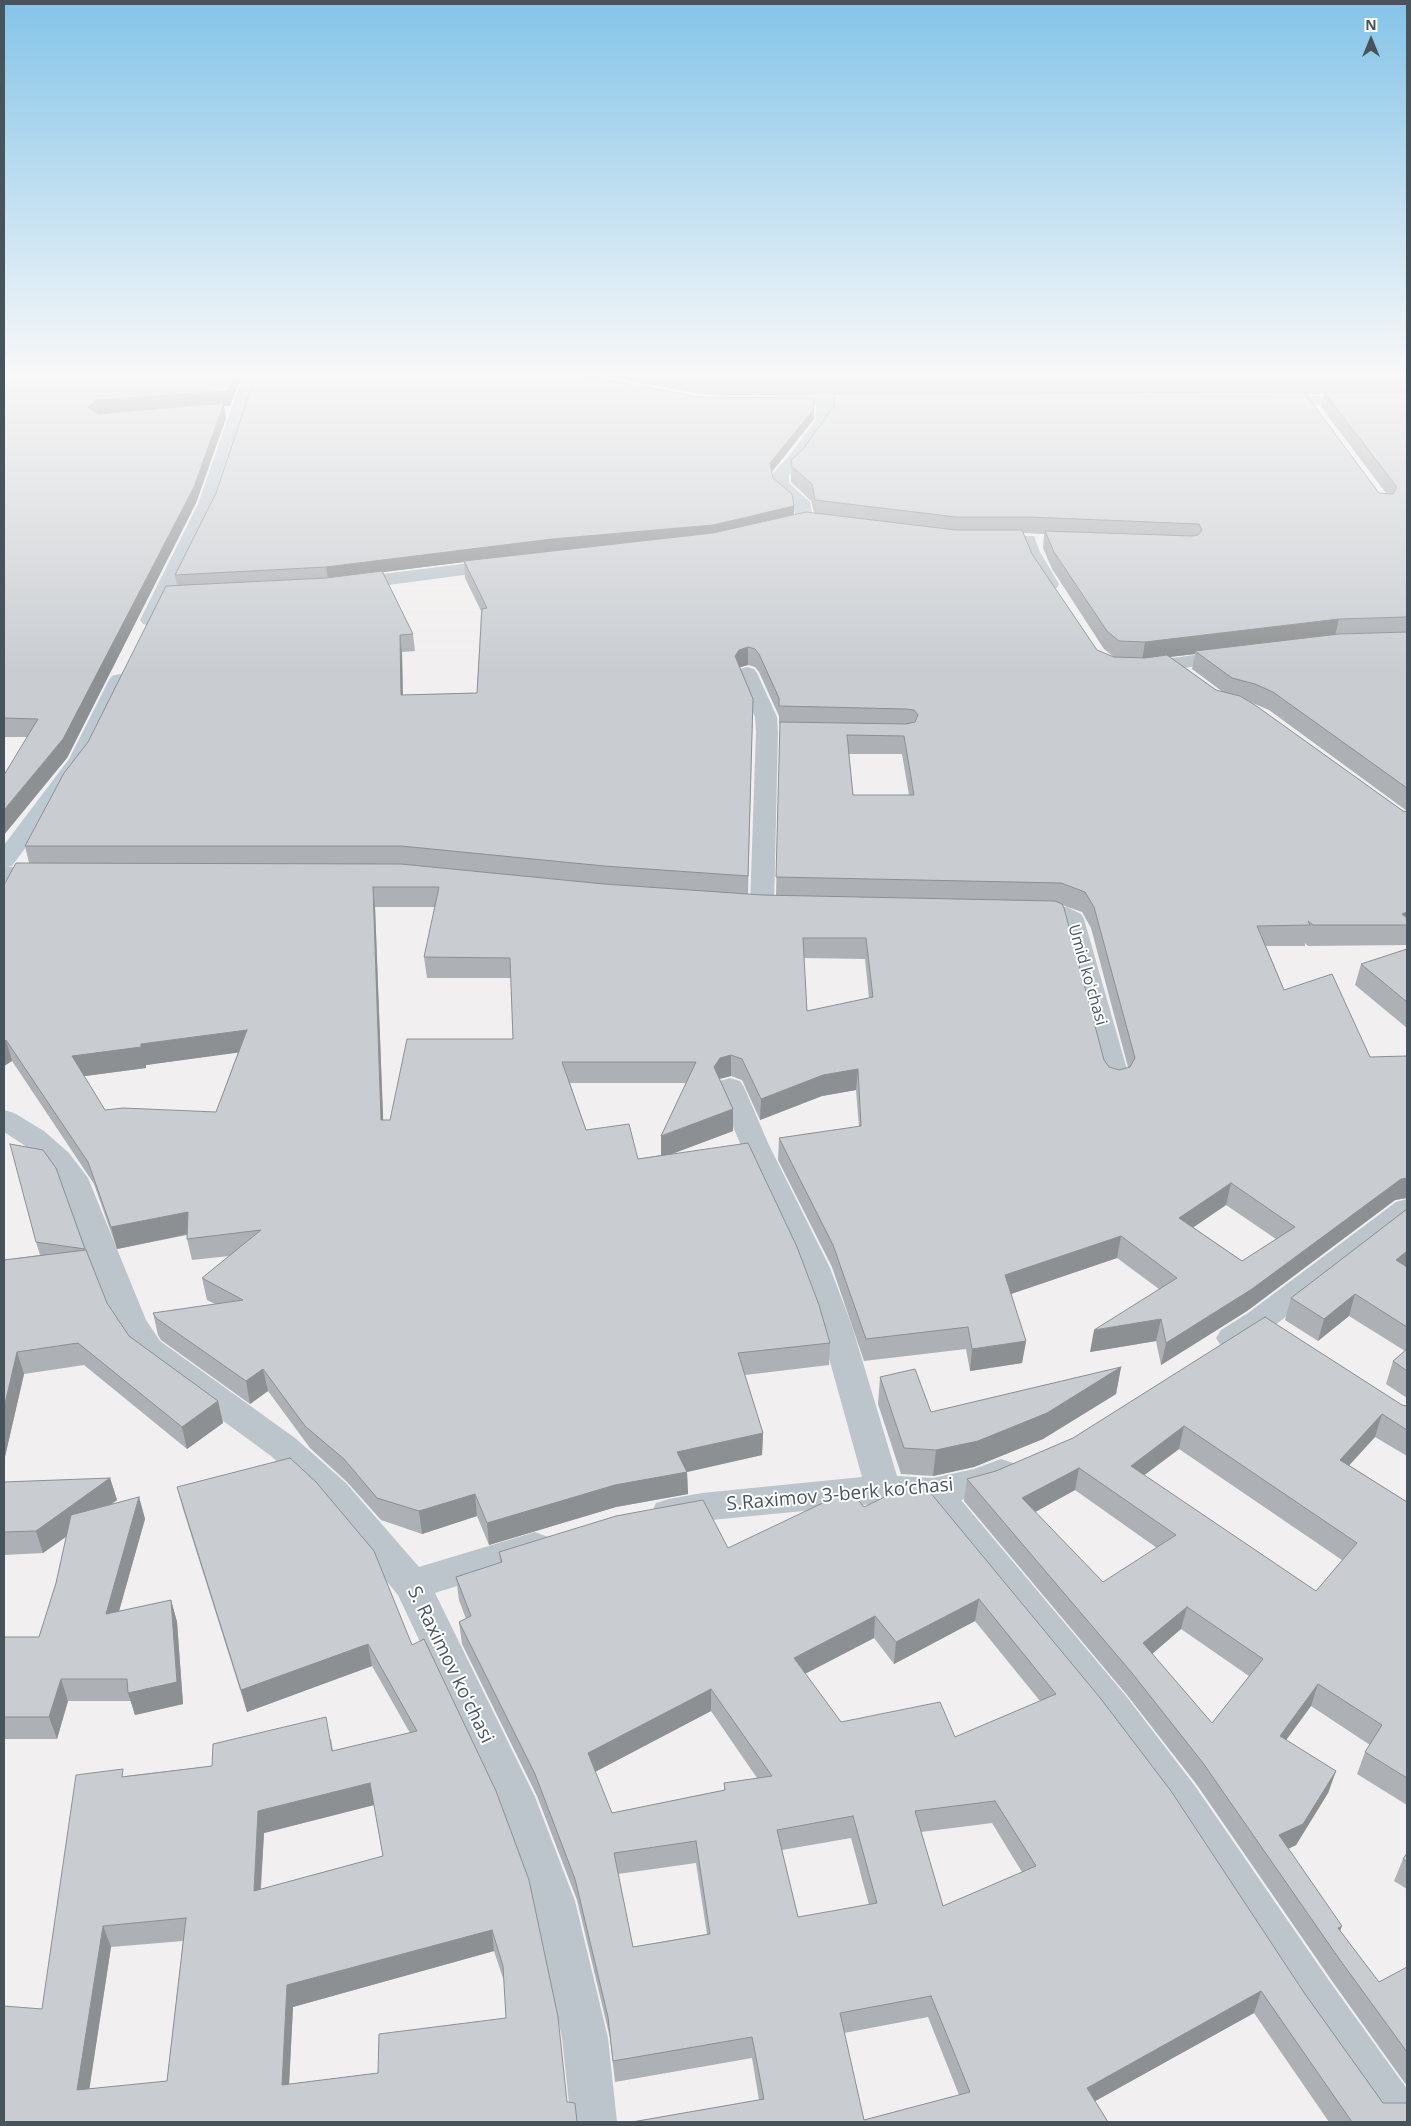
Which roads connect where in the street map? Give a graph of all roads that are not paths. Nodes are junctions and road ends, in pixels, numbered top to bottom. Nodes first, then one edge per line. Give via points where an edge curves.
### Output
1 (214, 471) edge
2 (783, 471) edge
3 (805, 522) junction
4 (824, 524) edge
5 (758, 534) edge
6 (973, 540) edge
7 (1028, 540) junction
8 (1047, 541) edge
9 (524, 563) edge
10 (338, 586) edge
11 (182, 595) edge
12 (162, 596) junction
13 (1061, 601) edge
14 (140, 640) edge
15 (1251, 654) edge
16 (1169, 665) junction
17 (126, 667) edge
18 (1124, 669) edge
19 (747, 673) dead end
20 (1191, 681) edge
21 (4, 861) edge
22 (4, 874) edge
23 (74, 874) edge
24 (762, 906) edge
25 (1009, 910) edge
26 (1116, 1080) edge
27 (730, 1087) dead end
28 (4, 1119) edge
29 (1407, 1209) edge
30 (1203, 1357) edge
31 (1031, 1461) edge
32 (883, 1489) junction
33 (933, 1492) junction
34 (636, 1519) edge
35 (561, 1540) edge
36 (412, 1585) junction
37 (594, 2122) edge
38 (1403, 2122) edge

1 - 12 street via 207,504
2 - 3 street via 780,474 781,485 801,502
3 - 4 street
3 - 5 street
6 - 7 street
7 - 8 street
7 - 13 street via 1041,570
9 - 10 street
11 - 12 street
12 - 14 street
15 - 16 street
16 - 18 street
16 - 20 street
17 - 21 street via 79,760
19 - 24 street via 766,717 777,732
22 - 23 street
25 - 26 street, Umid koʻchasi via 1058,912 1072,920
27 - 32 street via 818,1277 836,1326
28 - 36 street, S. Raximov koʻchasi via 34,1138 59,1160 77,1185 97,1244 131,1324 148,1348 283,1447 334,1493
29 - 30 street via 1272,1329
31 - 33 street, S.Raximov 3-berk koʼchasi via 980,1482
32 - 33 street, S.Raximov 3-berk koʼchasi
32 - 34 street, S.Raximov 3-berk koʼchasi via 702,1507
33 - 38 street via 1112,1708 1181,1799 1314,1998
35 - 36 street
36 - 37 street, S. Raximov koʻchasi via 520,1810 554,1901 585,2038

